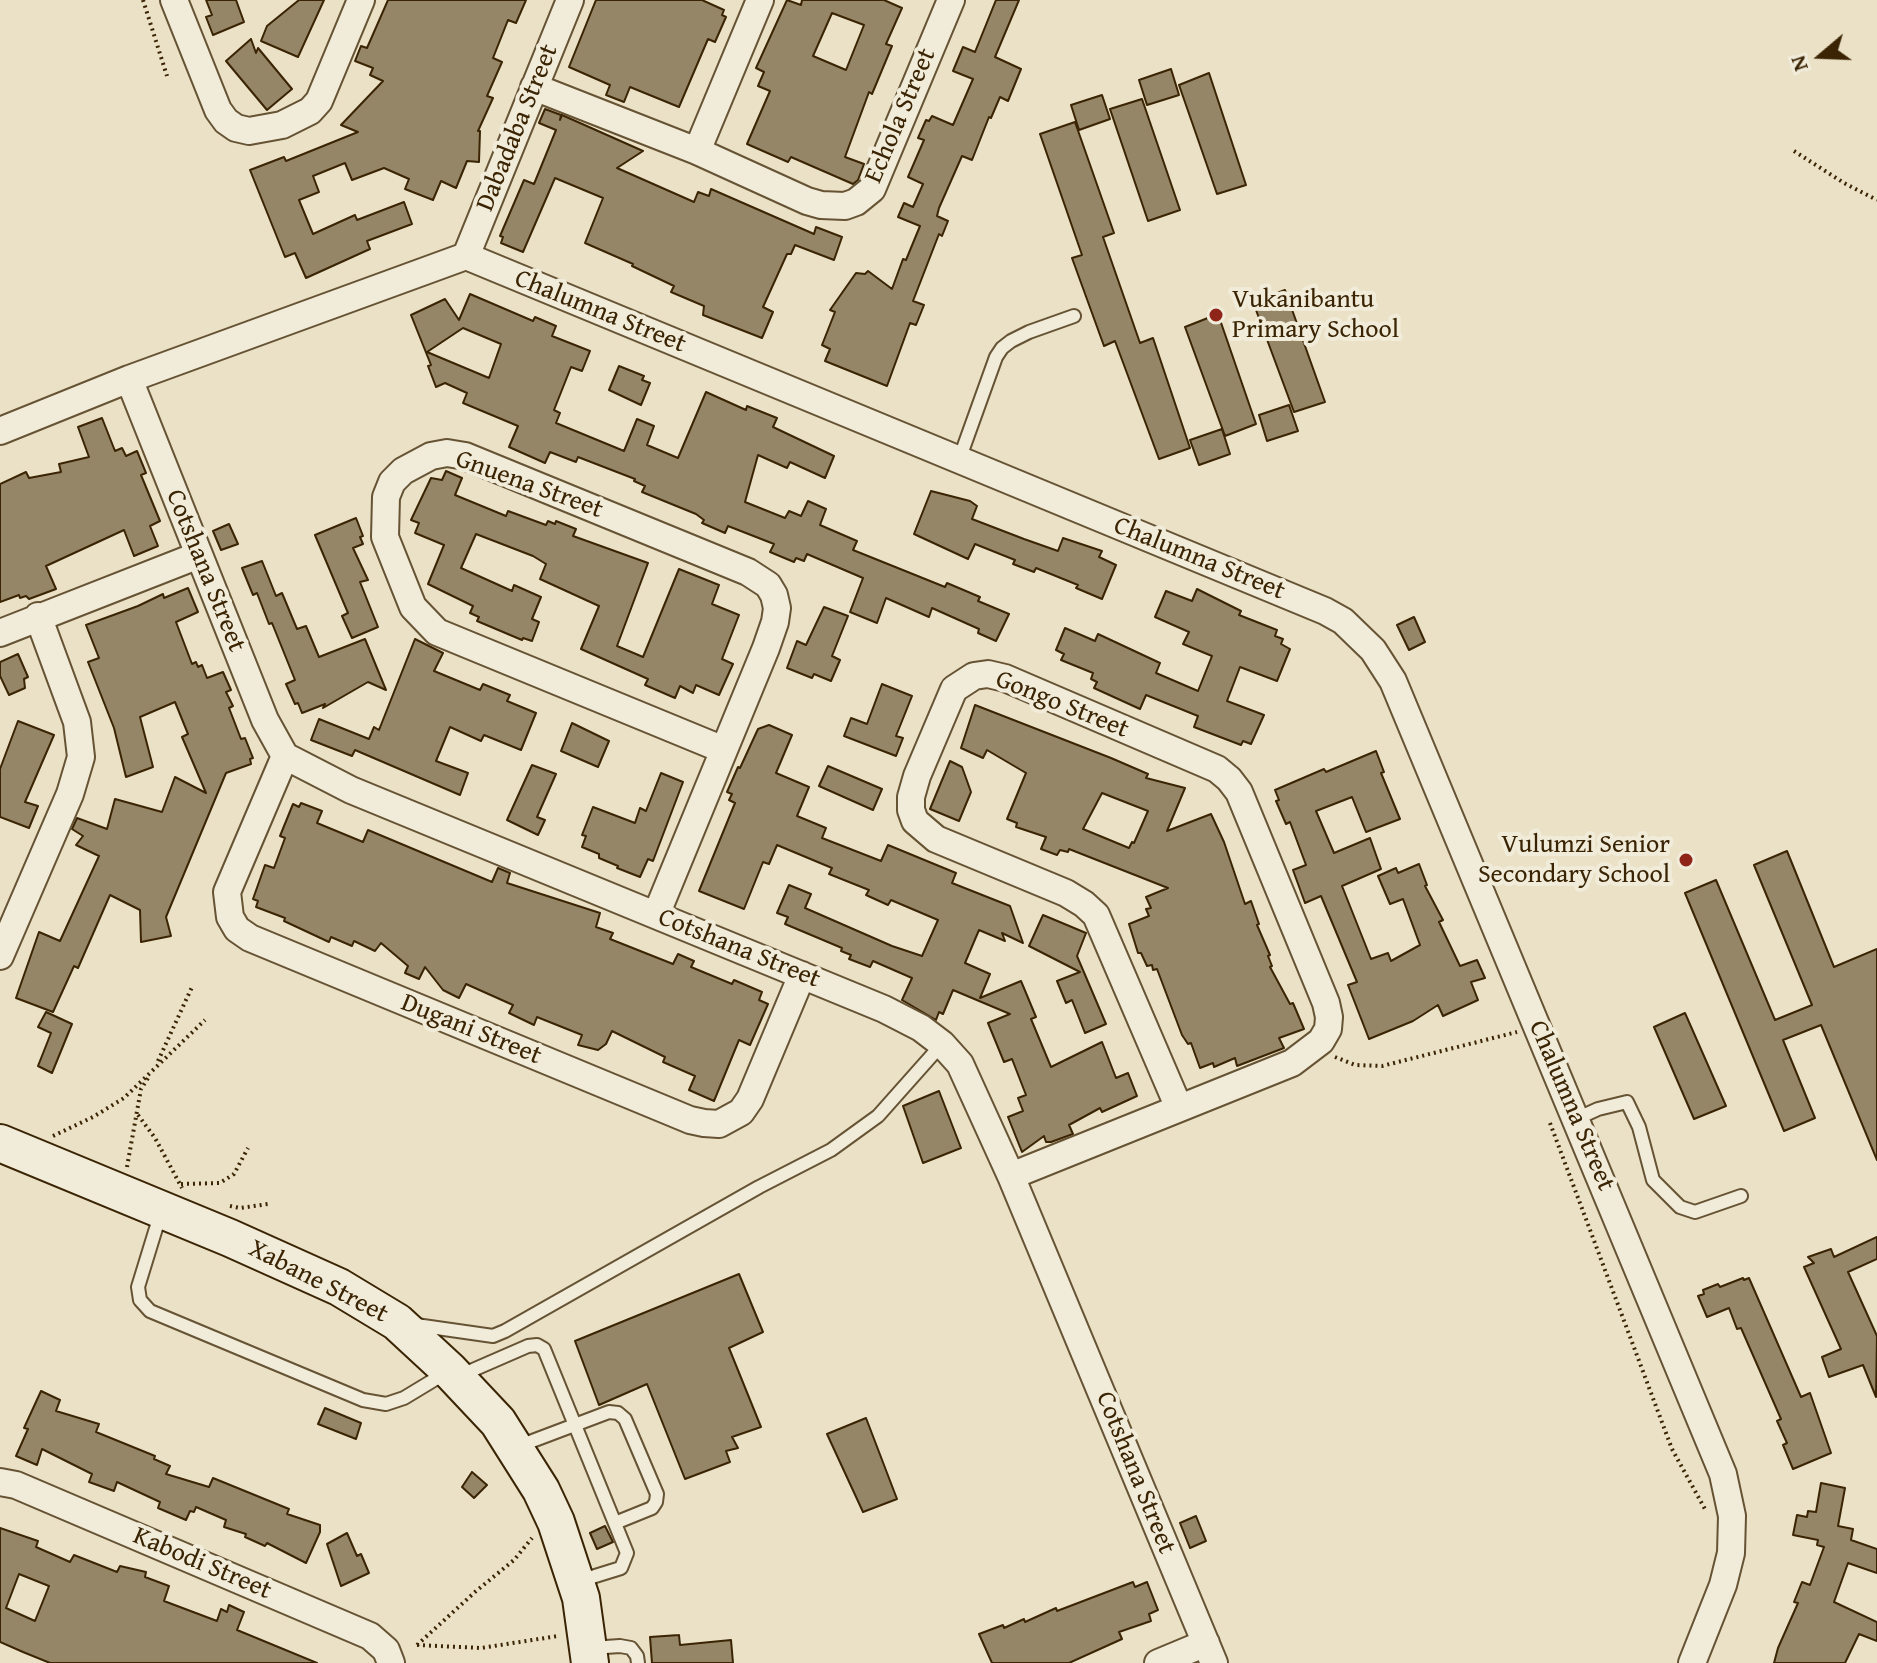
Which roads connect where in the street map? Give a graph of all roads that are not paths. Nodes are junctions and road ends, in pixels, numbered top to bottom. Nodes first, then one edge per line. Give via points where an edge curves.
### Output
1 (174, 0) edge
2 (361, 0) edge
3 (570, 0) edge
4 (760, 0) edge
5 (951, 0) edge
6 (534, 87) junction
7 (697, 151) junction
8 (466, 256) junction
9 (1074, 316) dead end
10 (129, 379) junction
11 (0, 431) edge
12 (959, 460) junction
13 (199, 555) junction
14 (38, 616) junction
15 (0, 633) edge
16 (724, 750) junction
17 (285, 756) junction
18 (656, 915) junction
19 (0, 956) edge
20 (802, 975) junction
21 (942, 1044) junction
22 (1179, 1108) junction
23 (1572, 1109) junction
24 (9, 1147) edge
25 (1011, 1176) junction
26 (1741, 1196) dead end
27 (171, 1197) junction
28 (397, 1322) junction
29 (453, 1374) junction
30 (575, 1424) junction
31 (516, 1447) junction
32 (0, 1482) edge
33 (615, 1523) junction
34 (576, 1582) junction
35 (589, 1648) edge
36 (1210, 1653) edge
37 (391, 1663) edge
38 (638, 1663) edge
39 (1158, 1663) edge
40 (1692, 1663) edge

1 - 2 street via 218,110 236,128 249,131 282,125 319,101
3 - 6 street, Dabadaba Street
4 - 7 street
5 - 7 street, Echola Street via 872,189 856,202 821,205
6 - 7 street, Echola Street
6 - 8 street, Dabadaba Street
8 - 10 street
8 - 12 street, Chalumna Street
9 - 12 lane via 1011,341 996,357
10 - 11 street
10 - 13 street, Cotshana Street
12 - 23 street, Chalumna Street via 1325,611 1361,637 1393,681
13 - 14 street
13 - 17 street, Cotshana Street via 265,720
14 - 15 street
14 - 19 street via 77,722 81,757
16 - 16 street, Gnuena Street via 437,632 413,607 385,537 386,497 392,482 431,456 465,456 748,572 768,585 777,608 775,622
16 - 18 street, Gnuena Street
17 - 18 street, Cotshana Street via 351,790
17 - 20 street, Dugani Street via 227,892 230,917 250,938 704,1123 732,1119 750,1099
18 - 20 street, Cotshana Street
20 - 21 street, Cotshana Street via 884,1009
21 - 25 street, Cotshana Street via 960,1064
21 - 28 lane via 878,1116 831,1150 505,1331 478,1335
22 - 22 street, Gongo Street via 1096,915 1066,893 936,839 915,821 911,797 917,776 954,689 965,680 988,674 1005,678 1217,769 1239,792 1326,1003 1328,1029 1292,1063
22 - 25 street
23 - 26 lane via 1627,1102 1653,1180 1680,1207 1695,1212
23 - 40 street, Chalumna Street via 1716,1455 1729,1498 1733,1534 1728,1568
24 - 27 street, Xabane Street via 121,1193
25 - 36 street, Cotshana Street
27 - 28 street, Xabane Street via 205,1207
27 - 29 lane via 138,1287 140,1300 150,1311 363,1400 386,1404
28 - 29 street, Xabane Street
29 - 30 lane via 537,1345 544,1349
29 - 31 street, Xabane Street
30 - 31 lane
30 - 33 lane
30 - 33 lane via 618,1413 657,1494 652,1508
31 - 34 street, Xabane Street via 552,1513
32 - 37 street, Kabodi Street via 370,1636 386,1650
33 - 34 lane via 627,1553 625,1563
34 - 35 street, Xabane Street
35 - 38 lane via 631,1648
36 - 39 street

